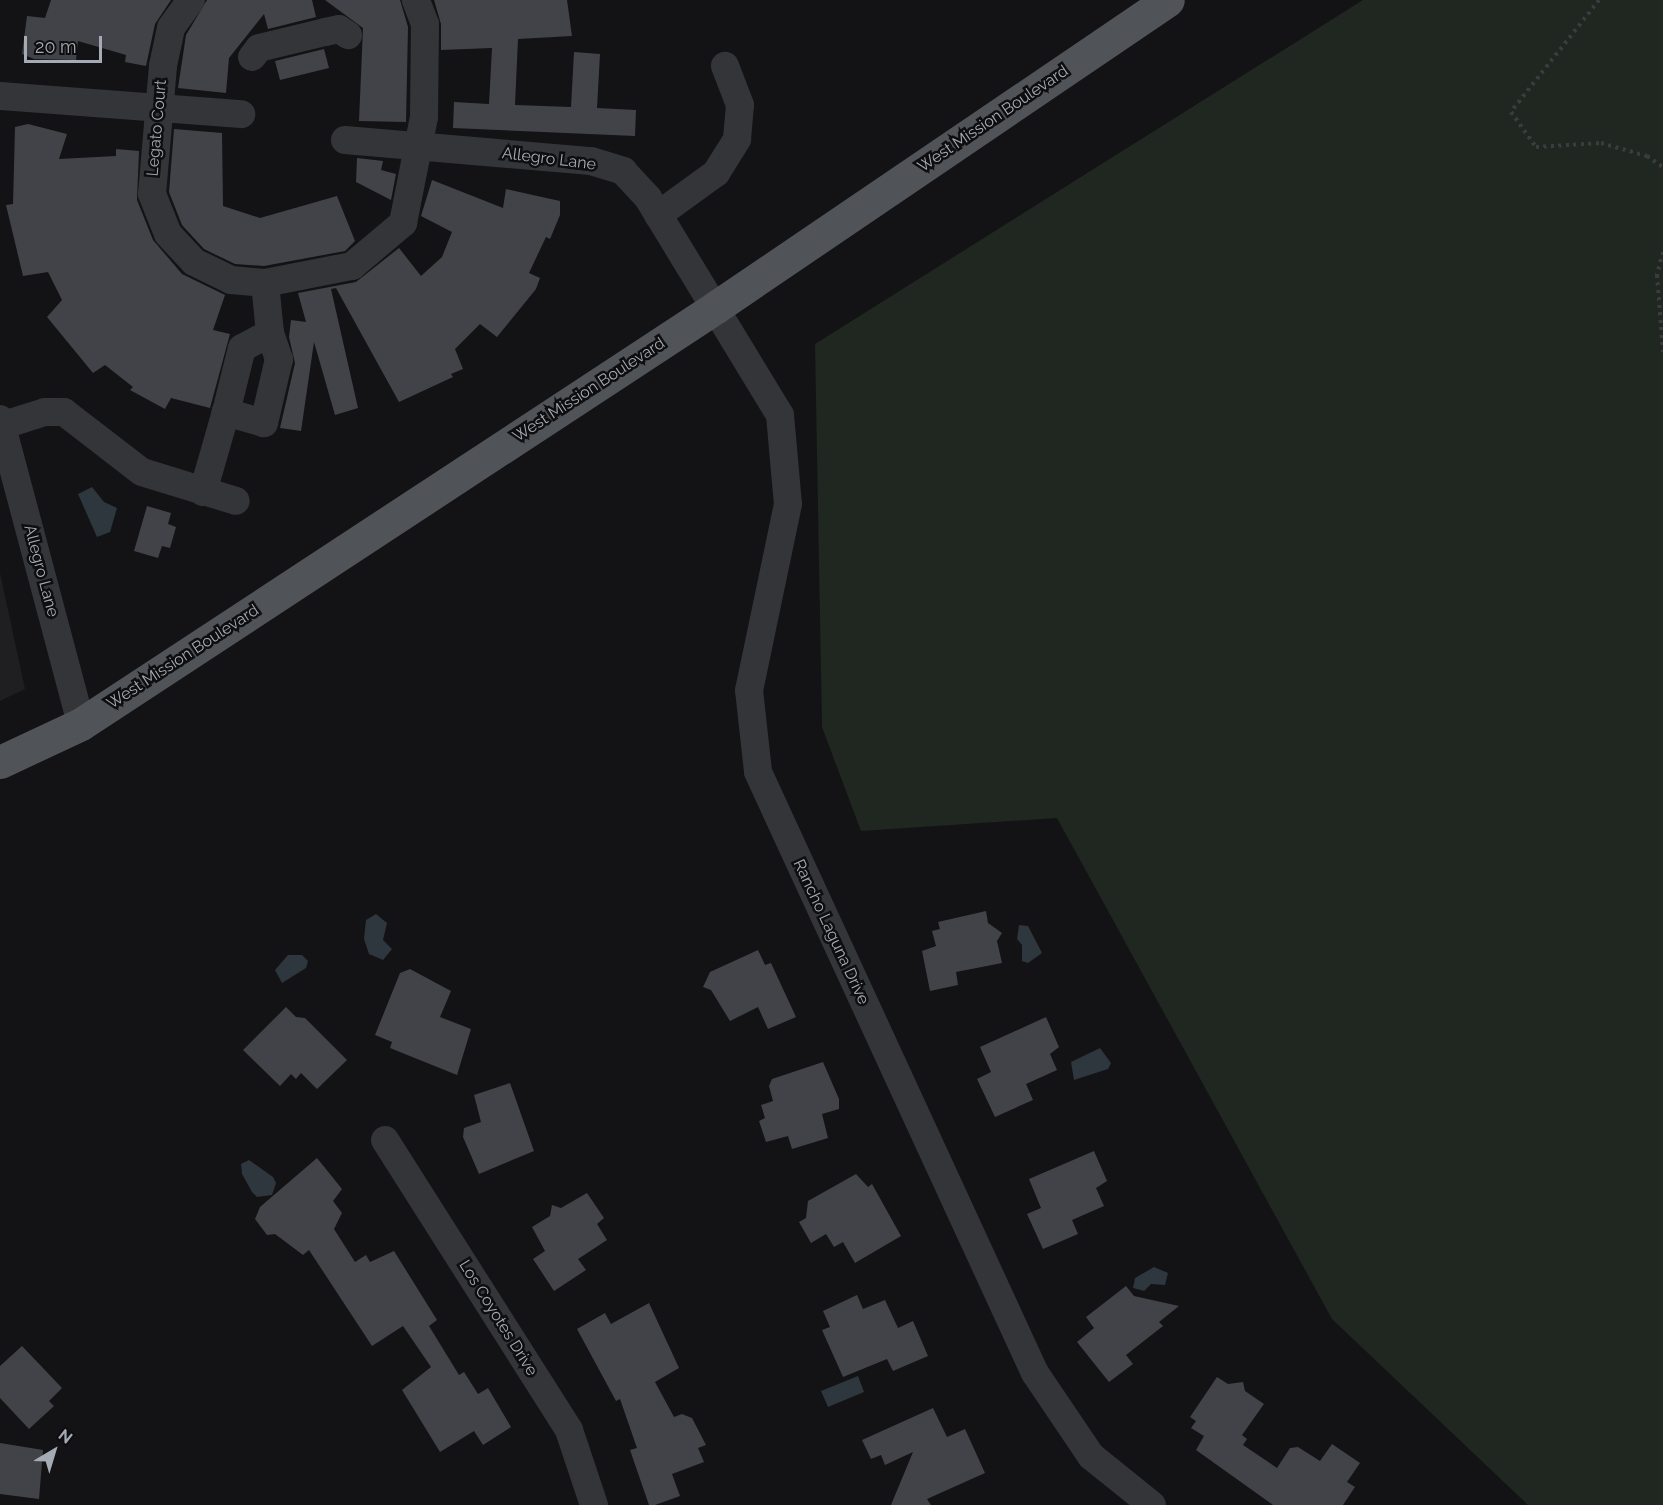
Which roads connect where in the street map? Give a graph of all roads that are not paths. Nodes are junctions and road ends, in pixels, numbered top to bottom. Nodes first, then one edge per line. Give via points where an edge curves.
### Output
1 (191, 0) edge
2 (416, 0) edge
3 (1168, 0) edge
4 (348, 35) dead end
5 (252, 57) dead end
6 (725, 66) dead end
7 (0, 96) edge
8 (158, 110) junction
9 (241, 114) dead end
10 (345, 140) dead end
11 (421, 144) junction
12 (658, 215) junction
13 (265, 283) junction
14 (716, 307) junction
15 (270, 333) junction
16 (226, 412) junction
17 (1, 423) edge
18 (203, 492) junction
19 (236, 501) dead end
20 (81, 724) junction
21 (0, 762) edge
22 (385, 1140) dead end
23 (594, 1505) edge
24 (1152, 1505) edge

1 - 8 street, Legato Court via 171,28
2 - 11 street, Legato Court via 425,24
3 - 14 main road, West Mission Boulevard
4 - 5 street via 339,29 325,32 259,48
6 - 12 street via 740,105 737,139 708,179
7 - 8 street
8 - 9 street
8 - 13 street, Legato Court via 152,194 168,234 194,262 231,280
10 - 11 street, Allegro Lane
11 - 12 street, Allegro Lane via 591,161 623,171
11 - 13 street, Legato Court via 403,223 352,266
12 - 14 street, Allegro Lane
13 - 15 street
14 - 20 main road, West Mission Boulevard
14 - 24 street, Rancho Laguna Drive via 780,415 781,426 788,504 749,690 758,772 1035,1373 1091,1456
15 - 16 street via 242,348
15 - 16 street via 279,359 264,423
16 - 18 street
17 - 18 street via 45,412 64,412 122,461
17 - 20 street, Allegro Lane
18 - 19 street
20 - 21 main road, West Mission Boulevard
22 - 23 street, Los Coyotes Drive via 568,1430

